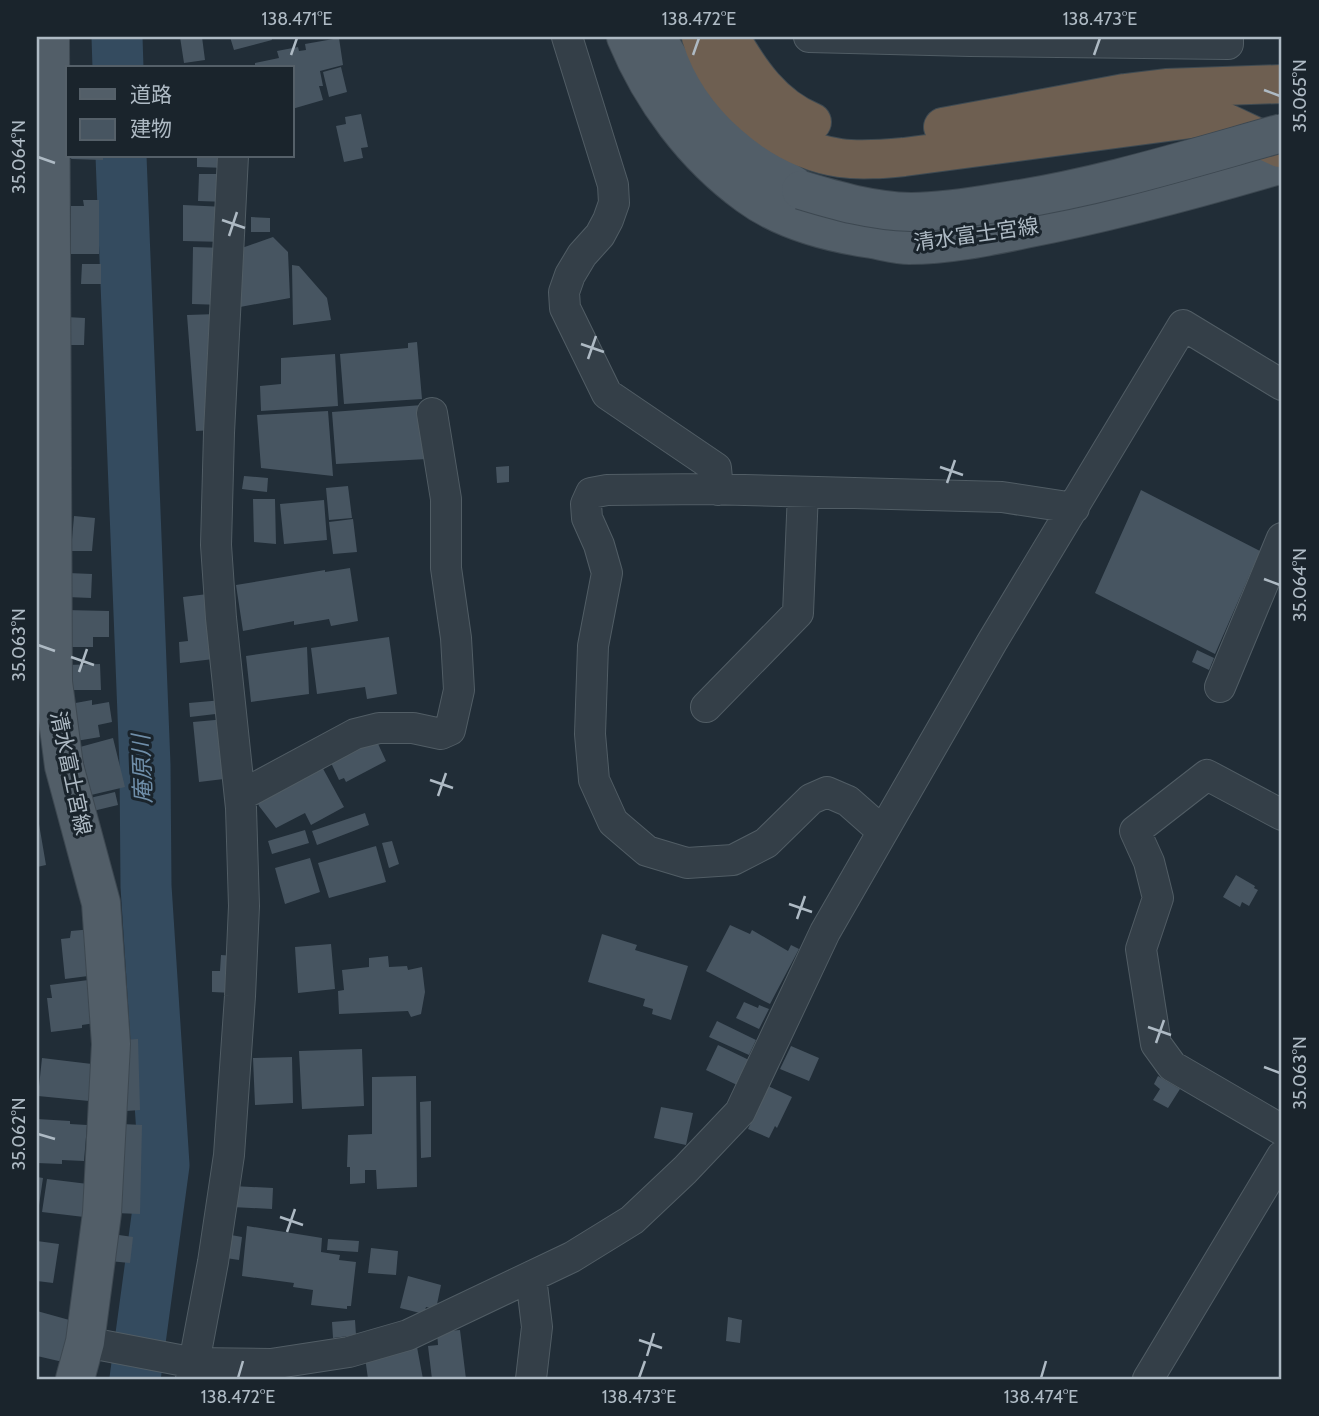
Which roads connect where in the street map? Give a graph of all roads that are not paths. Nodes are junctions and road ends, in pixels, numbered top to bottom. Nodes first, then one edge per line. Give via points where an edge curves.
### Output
1 (50, 37) edge
2 (567, 37) edge
3 (626, 37) edge
4 (656, 37) edge
5 (701, 37) edge
6 (730, 37) edge
7 (809, 37) edge
8 (1228, 37) edge
9 (970, 39) edge
10 (1282, 84) edge
11 (1282, 133) edge
12 (1282, 149) edge
13 (233, 158) edge
14 (1282, 164) edge
15 (797, 205) junction
16 (1282, 385) edge
17 (432, 414) dead end
18 (718, 490) junction
19 (803, 492) junction
20 (1074, 508) junction
21 (1282, 538) edge
22 (44, 546) edge
23 (45, 641) edge
24 (1220, 687) dead end
25 (706, 708) dead end
26 (240, 796) junction
27 (1282, 815) edge
28 (882, 831) junction
29 (1282, 1130) edge
30 (1282, 1156) edge
31 (531, 1277) junction
32 (85, 1342) junction
33 (188, 1367) edge
34 (75, 1379) edge
35 (531, 1379) edge
36 (1148, 1379) edge

1 - 22 main road, 清水富士宮線
2 - 18 street via 613,185 614,203 600,235 570,275 565,308 607,394 716,468
3 - 15 main road, 清水富士宮線 via 670,118 710,163 749,196
4 - 15 main road, 清水富士宮線 via 696,102
5 - 12 highway via 726,85 748,110 805,147 838,158 904,157 1198,118 1227,122
6 - 10 highway via 778,102 837,131 873,136 912,133 1125,93
7 - 9 street
8 - 9 street via 1228,44
11 - 15 main road, 清水富士宮線, bridge via 1063,192 972,207 911,212
13 - 26 street via 216,545
14 - 15 main road, 清水富士宮線 via 1162,199 975,239 908,245 845,235
16 - 20 street via 1183,326
17 - 26 street via 446,499 446,568 459,690 450,730 441,734 379,728 355,734
18 - 19 street
18 - 28 street via 607,491 591,493 586,504 607,573 593,646 590,734 594,780 613,822 647,851 687,863 733,860 766,843 811,799 827,792 848,801
19 - 20 street via 1002,497
19 - 25 street via 798,613
20 - 28 street
21 - 24 street
22 - 23 main road, 清水富士宮線
23 - 32 main road, 清水富士宮線 via 64,766 101,903 111,1044 102,1213
26 - 33 street via 244,906 229,1155 213,1262
27 - 29 street via 1207,775 1135,831 1149,862 1157,898 1141,949 1156,1044 1172,1066
28 - 31 street via 825,932 740,1112 632,1220
30 - 36 street
31 - 33 street via 408,1335 349,1352 271,1364
31 - 35 street via 537,1327
32 - 33 street
32 - 34 main road, 清水富士宮線

